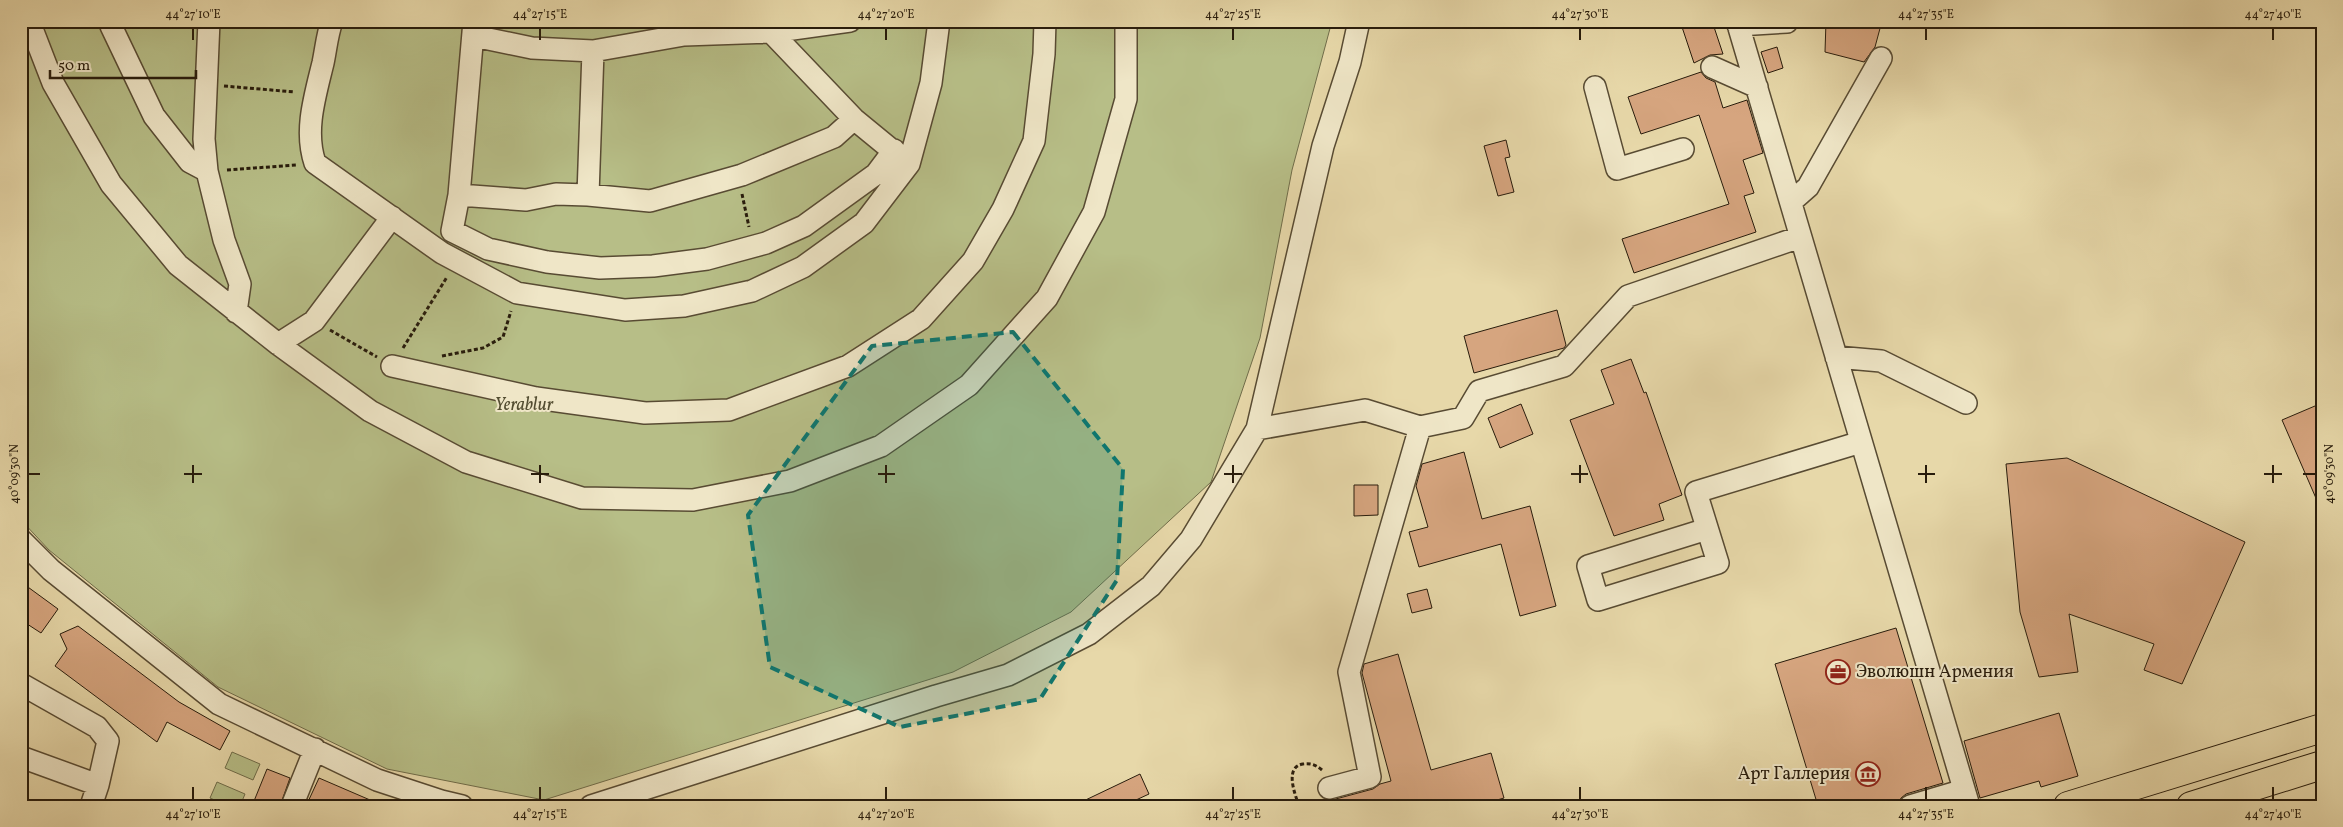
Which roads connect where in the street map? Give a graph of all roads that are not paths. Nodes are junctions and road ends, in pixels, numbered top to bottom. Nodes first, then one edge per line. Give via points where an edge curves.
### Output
1 (29, 21) edge
2 (208, 21) edge
3 (850, 21) edge
4 (939, 21) edge
5 (1045, 21) edge
6 (1126, 21) edge
7 (1359, 21) edge
8 (1787, 22) edge
9 (1738, 23) edge
10 (331, 25) edge
11 (111, 26) dead end
12 (683, 28) edge
13 (474, 29) edge
14 (772, 32) junction
15 (593, 51) junction
16 (1881, 58) dead end
17 (1712, 66) dead end
18 (1595, 87) dead end
19 (1757, 87) junction
20 (854, 119) junction
21 (1684, 149) dead end
22 (902, 157) junction
23 (207, 171) junction
24 (459, 195) junction
25 (588, 195) junction
26 (1790, 202) junction
27 (392, 217) junction
28 (1800, 237) junction
29 (236, 312) junction
30 (278, 344) junction
31 (1836, 357) junction
32 (392, 366) road end
33 (1966, 403) dead end
34 (1420, 427) junction
35 (1257, 429) junction
36 (1861, 442) junction
37 (1707, 529) junction
38 (21, 540) edge
39 (21, 684) edge
40 (2322, 728) edge
41 (315, 749) junction
42 (21, 757) edge
43 (2322, 765) edge
44 (98, 785) junction
45 (1329, 788) road end
46 (1966, 798) edge
47 (2236, 799) edge
48 (91, 806) edge
49 (292, 806) edge
50 (462, 806) edge
51 (591, 806) edge
52 (1910, 806) edge
53 (2068, 806) edge
54 (2191, 806) edge

1 - 29 street via 53,84 111,184 178,265
2 - 23 street via 204,139
3 - 14 street
4 - 22 street via 931,84
5 - 32 street via 1034,141 1003,209 973,261 921,319 848,366 729,410 645,413 536,398
6 - 30 street via 1126,99 1097,202 1047,298 969,385 881,446 790,481 693,500 582,498 466,462 370,411
7 - 35 street via 1350,62 1323,146
8 - 9 street
9 - 19 street
10 - 27 street via 315,93 310,148 315,164
11 - 23 street via 154,116 190,162
12 - 14 street via 718,33
12 - 15 street
13 - 15 street via 532,48
13 - 24 street
14 - 20 street
15 - 25 street
16 - 26 street via 1808,187
17 - 19 street
18 - 21 street via 1617,169
19 - 26 street
20 - 22 street
20 - 25 street via 834,137 738,176 650,201
22 - 24 street via 804,226 753,247 707,259 653,266 600,268 547,262 488,249 452,231
22 - 27 street via 864,223 803,267 752,291 684,306 626,310 517,293 457,261
23 - 29 street via 224,240 240,284
24 - 25 street via 526,200 556,194
26 - 28 street
27 - 30 street via 314,321
28 - 31 street
28 - 34 street via 1628,296 1564,366 1479,392 1463,418
29 - 30 street
31 - 33 street via 1881,361
31 - 36 street
34 - 35 street via 1366,410
34 - 45 street via 1349,672 1370,777
35 - 51 street via 1191,539 1151,586 1089,634 1008,676
36 - 37 street via 1696,492
36 - 46 street
37 - 37 street via 1718,563 1598,600 1588,566
38 - 41 street via 52,570 219,704
39 - 44 street via 97,726 108,741
40 - 53 highway
41 - 49 street
41 - 50 street via 377,780
42 - 44 street
43 - 47 highway
44 - 48 street
46 - 52 street
47 - 54 highway

